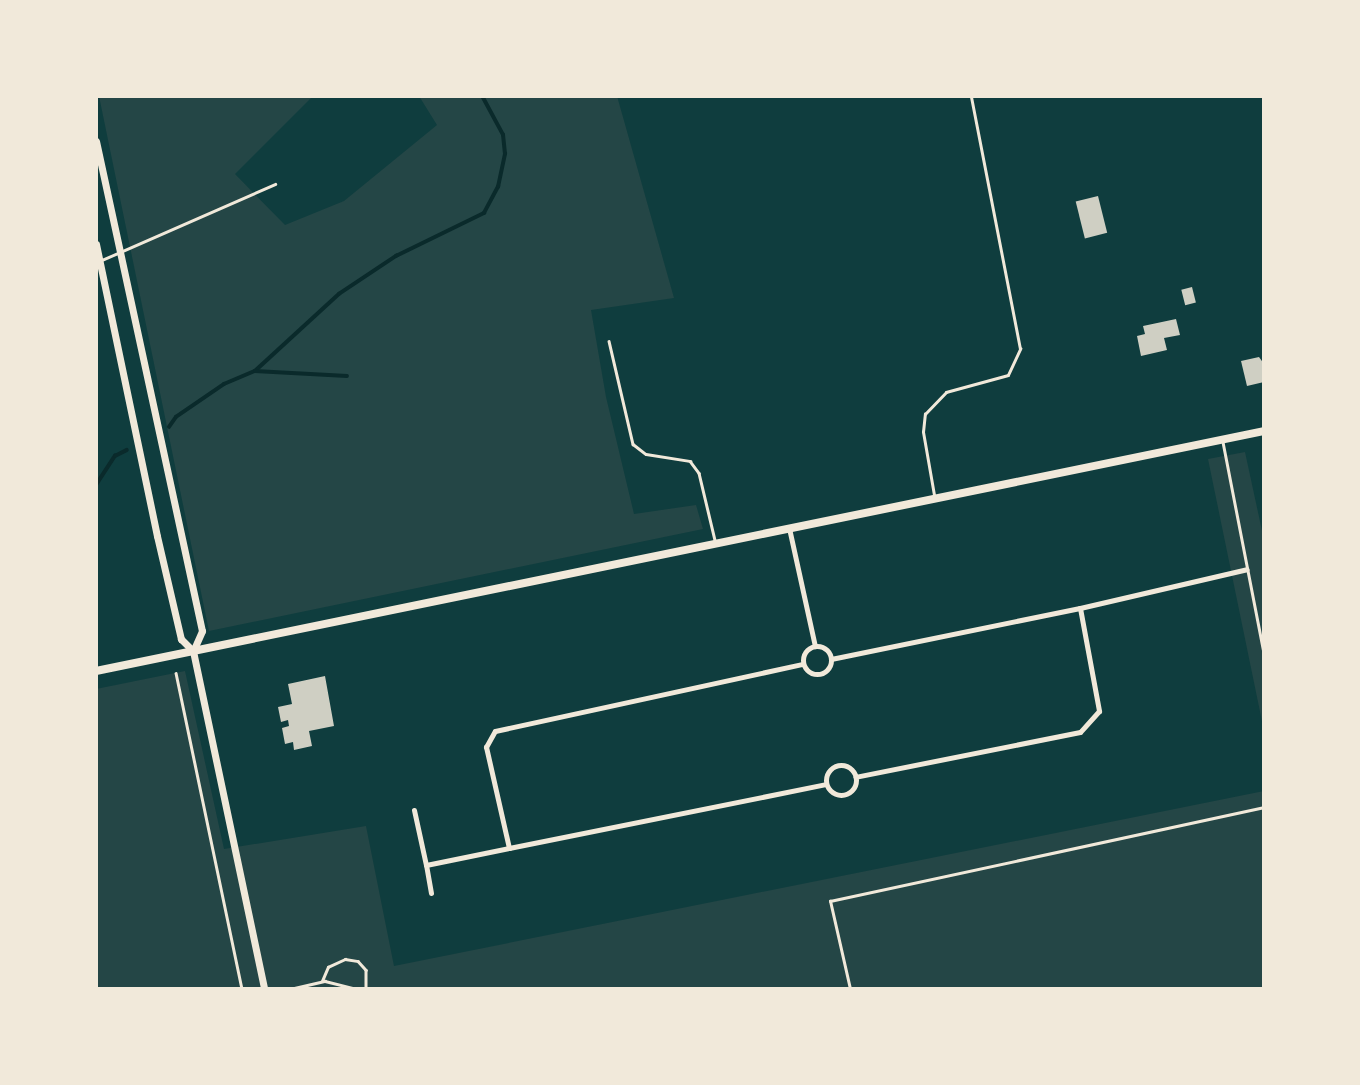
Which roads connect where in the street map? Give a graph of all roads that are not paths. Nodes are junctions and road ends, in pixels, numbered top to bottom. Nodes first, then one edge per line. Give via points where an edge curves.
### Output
1 (971, 96) edge
2 (96, 141) edge
3 (275, 184) dead end
4 (96, 244) edge
5 (119, 251) junction
6 (98, 262) edge
7 (609, 341) dead end
8 (1264, 430) edge
9 (1222, 439) junction
10 (935, 498) junction
11 (789, 528) junction
12 (716, 544) junction
13 (1247, 569) junction
14 (1080, 608) junction
15 (815, 646) junction
16 (193, 651) junction
17 (1264, 652) edge
18 (831, 659) junction
19 (803, 664) junction
20 (96, 671) edge
21 (855, 778) junction
22 (826, 784) junction
23 (1264, 807) edge
24 (414, 810) dead end
25 (509, 848) junction
26 (426, 864) junction
27 (431, 893) dead end
28 (322, 982) junction
29 (264, 989) edge
30 (290, 989) edge
31 (357, 989) edge
32 (366, 989) edge
33 (850, 989) edge

1 - 10 lane via 1020,349 1008,375 946,392 925,414 923,432
2 - 5 street
3 - 5 lane
4 - 6 street
5 - 6 lane
5 - 16 street via 202,631
6 - 16 street via 181,639
7 - 12 lane via 633,444 646,454 690,461 699,473
8 - 9 main road
9 - 10 main road
9 - 13 lane
10 - 11 main road
11 - 12 main road
11 - 15 street
12 - 16 main road
13 - 14 street
13 - 17 lane
14 - 18 street
14 - 21 street via 1099,710 1080,732
15 - 18 street via 824,648
15 - 19 street via 807,650
16 - 20 main road
16 - 29 street
18 - 19 street via 829,668 817,675
19 - 25 street via 495,731 486,747
21 - 22 street via 851,791 842,795
21 - 22 street via 850,769 838,766 830,770
22 - 25 street
23 - 33 lane via 830,901
24 - 26 street
25 - 26 street
26 - 27 street
28 - 30 lane
28 - 31 lane
28 - 32 lane via 328,967 345,959 358,961 366,970

